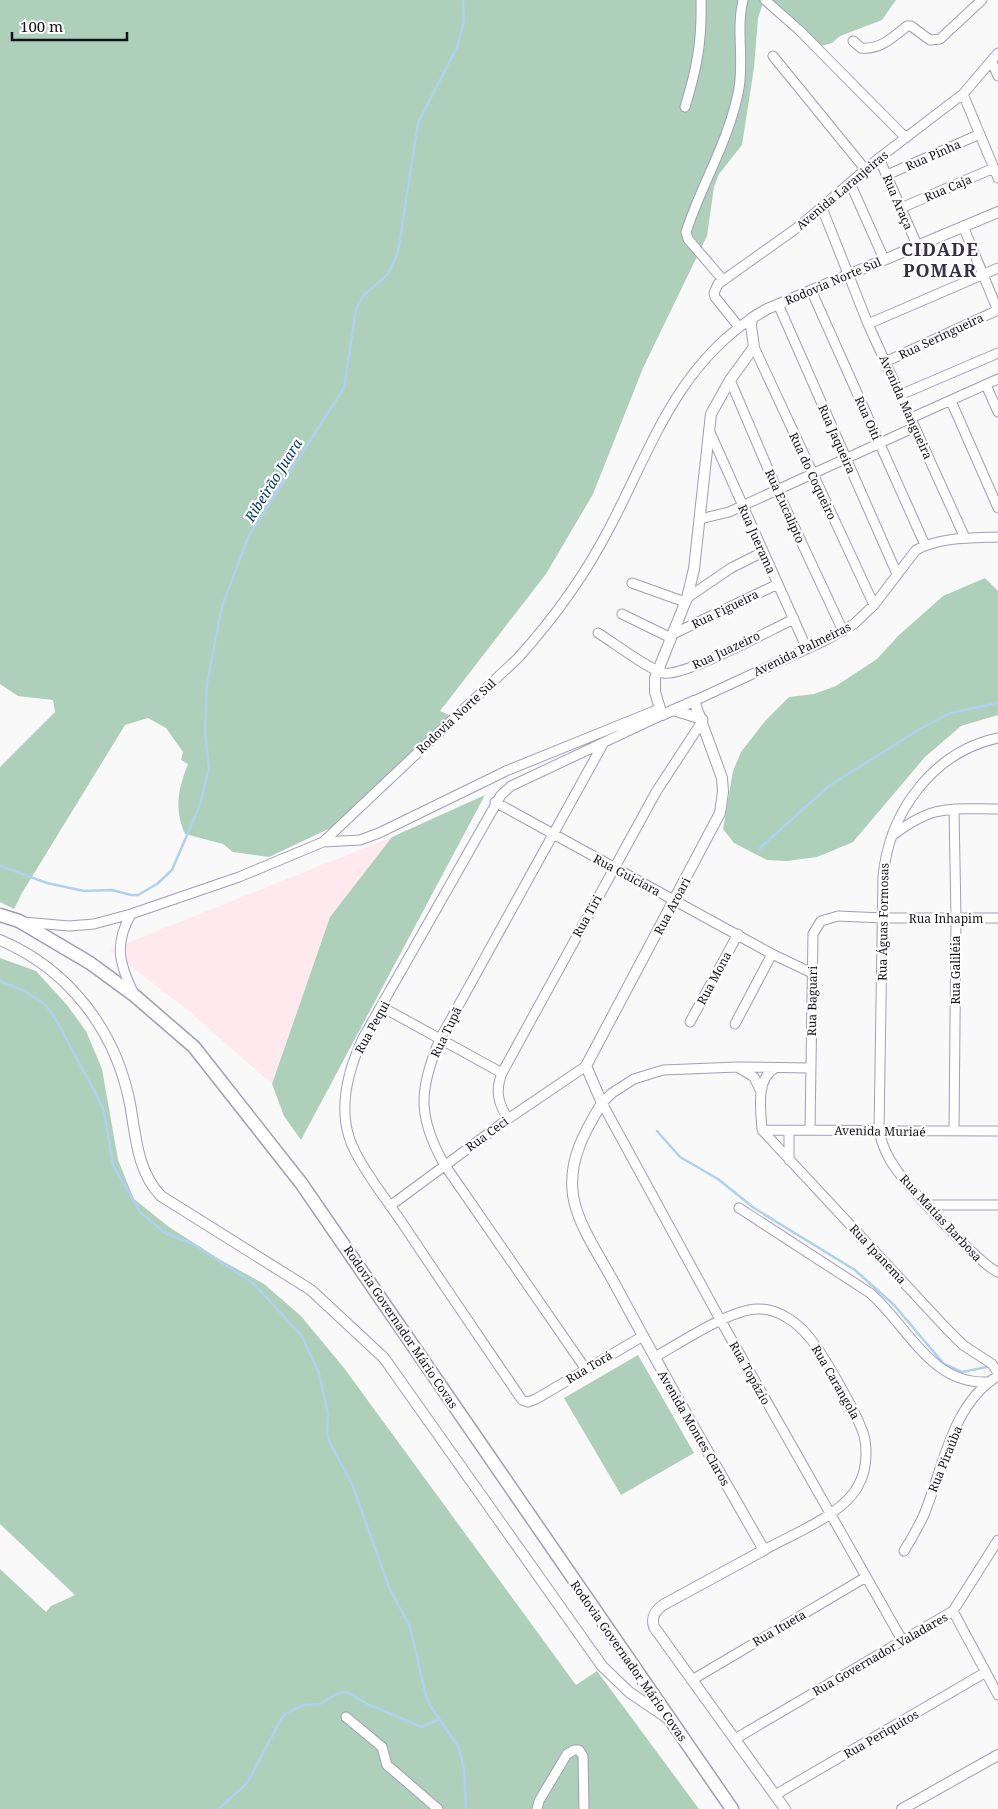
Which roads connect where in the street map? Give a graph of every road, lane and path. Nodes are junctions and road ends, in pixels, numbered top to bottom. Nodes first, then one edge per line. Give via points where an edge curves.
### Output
1 (701, 0) edge
2 (743, 0) edge
3 (765, 0) edge
4 (982, 0) edge
5 (853, 41) dead end
6 (998, 53) edge
7 (773, 56) dead end
8 (992, 62) junction
9 (998, 76) edge
10 (963, 94) junction
11 (685, 107) dead end
12 (980, 134) junction
13 (906, 138) junction
14 (879, 158) junction
15 (994, 168) junction
16 (865, 169) junction
17 (887, 175) junction
18 (998, 178) edge
19 (850, 183) junction
20 (822, 208) junction
21 (901, 208) junction
22 (998, 212) edge
23 (963, 226) junction
24 (917, 245) junction
25 (884, 259) junction
26 (998, 268) edge
27 (983, 275) junction
28 (848, 276) junction
29 (723, 280) junction
30 (811, 290) junction
31 (778, 304) junction
32 (998, 310) edge
33 (752, 318) junction
34 (868, 324) junction
35 (739, 327) junction
36 (754, 347) junction
37 (998, 353) edge
38 (885, 362) junction
39 (730, 380) junction
40 (998, 380) edge
41 (986, 385) junction
42 (900, 395) junction
43 (951, 401) junction
44 (998, 412) edge
45 (911, 418) junction
46 (915, 427) junction
47 (708, 429) junction
48 (879, 443) junction
49 (845, 458) junction
50 (812, 475) junction
51 (777, 490) junction
52 (742, 506) junction
53 (998, 508) edge
54 (700, 519) junction
55 (998, 537) edge
56 (965, 538) junction
57 (925, 545) junction
58 (763, 552) junction
59 (897, 574) junction
60 (632, 583) dead end
61 (778, 584) junction
62 (686, 600) junction
63 (874, 605) junction
64 (622, 614) dead end
65 (794, 619) junction
66 (843, 631) junction
67 (598, 633) dead end
68 (672, 636) junction
69 (806, 649) junction
70 (657, 670) junction
71 (694, 700) junction
72 (673, 710) junction
73 (660, 712) junction
74 (702, 720) junction
75 (998, 738) edge
76 (603, 744) junction
77 (495, 802) junction
78 (954, 809) junction
79 (998, 810) edge
80 (553, 834) junction
81 (890, 837) junction
82 (323, 842) junction
83 (614, 868) junction
84 (675, 900) junction
85 (0, 914) edge
86 (131, 914) junction
87 (883, 918) junction
88 (956, 918) junction
89 (998, 918) edge
90 (19, 921) junction
91 (738, 934) junction
92 (813, 934) joint
93 (0, 940) edge
94 (772, 954) junction
95 (812, 973) junction
96 (135, 996) junction
97 (382, 1008) junction
98 (690, 1022) dead end
99 (735, 1024) dead end
100 (440, 1039) junction
101 (586, 1066) junction
102 (737, 1067) junction
103 (775, 1068) junction
104 (811, 1068) junction
105 (502, 1073) junction
106 (761, 1092) junction
107 (602, 1103) junction
108 (508, 1119) junction
109 (810, 1129) junction
110 (762, 1130) junction
111 (789, 1130) junction
112 (879, 1130) junction
113 (954, 1131) junction
114 (998, 1131) edge
115 (788, 1160) junction
116 (444, 1164) junction
117 (998, 1205) edge
118 (390, 1206) junction
119 (928, 1206) junction
120 (739, 1208) dead end
121 (998, 1272) edge
122 (721, 1321) junction
123 (643, 1336) junction
124 (654, 1357) junction
125 (585, 1368) junction
126 (998, 1374) edge
127 (987, 1382) junction
128 (536, 1399) joint
129 (829, 1514) junction
130 (997, 1543) edge
131 (764, 1550) junction
132 (904, 1551) dead end
133 (866, 1577) junction
134 (953, 1611) junction
135 (902, 1640) junction
136 (986, 1672) junction
137 (692, 1680) junction
138 (998, 1695) edge
139 (346, 1717) dead end
140 (668, 1718) junction
141 (736, 1739) junction
142 (998, 1755) edge
143 (776, 1795) junction
144 (438, 1809) edge
145 (537, 1809) edge
146 (584, 1809) edge
147 (732, 1809) edge
148 (785, 1809) edge
149 (902, 1809) edge

1 - 11 street via 697,68
2 - 29 street via 740,12 740,80 732,120 686,232 688,239
3 - 13 street
4 - 5 street via 940,39 930,40 912,26 907,26 872,49 860,48
6 - 8 street, Avenida Laranjeiras
7 - 16 street
8 - 9 street
8 - 10 street, Avenida Laranjeiras
10 - 12 street
10 - 13 street, Avenida Laranjeiras
12 - 15 street
12 - 17 street, Rua Pinha
13 - 14 street, Avenida Laranjeiras
14 - 16 street, Avenida Laranjeiras
14 - 17 street, Rua Araça
15 - 18 street
15 - 21 street, Rua Caja
16 - 19 street, Avenida Laranjeiras
17 - 21 street, Rua Araça
19 - 20 street, Avenida Laranjeiras
19 - 25 street
20 - 28 street, Avenida Mangueira
20 - 29 street, Avenida Laranjeiras
21 - 24 street, Rua Araça
22 - 23 street, Rodovia Norte Sul
23 - 24 street, Rodovia Norte Sul
23 - 27 street
24 - 25 street, Rodovia Norte Sul
25 - 28 street, Rodovia Norte Sul
26 - 27 street
27 - 32 street
27 - 34 street
28 - 30 street, Rodovia Norte Sul
28 - 34 street, Avenida Mangueira
29 - 35 street via 716,288 715,297
30 - 31 street, Rodovia Norte Sul
30 - 48 street, Rua Oiti
31 - 33 street, Rodovia Norte Sul
31 - 49 street, Rua Jaqueira
32 - 38 street, Rua Seringueira
33 - 35 street, Rodovia Norte Sul
33 - 36 street
34 - 38 street, Avenida Mangueira
35 - 82 street, Rodovia Norte Sul via 696,367 675,398 611,525 584,572 542,631 518,658
36 - 39 street
36 - 50 street, Rua do Coqueiro
37 - 42 street
38 - 42 street, Avenida Mangueira
39 - 47 street via 713,408
39 - 51 street, Rua Eucalipto
40 - 41 street
41 - 43 street
41 - 44 street
42 - 45 street, Avenida Mangueira
43 - 45 street
43 - 53 street
45 - 46 street, Avenida Mangueira
46 - 48 street
46 - 56 street, Avenida Mangueira
47 - 52 street, Rua Juerama
47 - 54 street
48 - 49 street
48 - 57 street, Rua Oiti
49 - 50 street
49 - 59 street, Rua Jaqueira
50 - 51 street
50 - 63 street, Rua do Coqueiro
51 - 52 street
51 - 66 street, Rua Eucalipto
52 - 54 street via 722,515
52 - 58 street, Rua Juerama
54 - 62 street
55 - 56 street
56 - 57 street
57 - 59 street, Avenida Palmeiras via 910,556
58 - 61 street, Rua Juerama
58 - 62 street via 731,568
59 - 63 street, Avenida Palmeiras
60 - 62 street
61 - 65 street, Rua Juerama
61 - 68 street, Rua Figueira
62 - 68 street
63 - 66 street, Avenida Palmeiras
64 - 68 street
65 - 69 street, Rua Juerama
65 - 70 street, Rua Juazeiro via 691,667 674,672
66 - 69 street, Avenida Palmeiras
67 - 70 street
68 - 70 street
69 - 71 street, Avenida Palmeiras
70 - 73 street via 655,692
71 - 72 street
71 - 73 street via 685,698
71 - 74 street, Rua Aroari
72 - 73 street
72 - 74 street
73 - 76 street, Rua Pequi
73 - 82 street via 506,771 379,833 352,841
74 - 83 street, Rua Tiri via 656,792
74 - 84 street, Rua Aroari via 722,778 722,802 714,826
75 - 81 street, Rua Águas Formosas via 979,742 938,767 911,798
76 - 77 street, Rua Pequi via 511,786
76 - 80 street, Rua Tupã
77 - 80 street, Rua Guiciara
77 - 97 street, Rua Pequi
78 - 79 street
78 - 81 street via 937,810 922,816
78 - 88 street, Rua Galiléia
80 - 83 street, Rua Guiciara
80 - 100 street, Rua Tupã
81 - 87 street, Rua Águas Formosas via 883,876
82 - 86 street, Rodovia Norte Sul via 240,877
83 - 84 street, Rua Guiciara
83 - 105 street, Rua Tiri
84 - 91 street, Rua Guiciara
84 - 101 street, Rua Aroari
85 - 90 main road, Rodovia Governador Mário Covas
86 - 90 street, Rodovia Norte Sul via 94,924 69,926
86 - 96 street via 120,940 124,970
87 - 88 street, Rua Inhapim
87 - 92 street, Rua Inhapim via 830,916 818,923
87 - 112 street, Rua Águas Formosas
88 - 89 street, Rua Inhapim
88 - 113 street, Rua Galiléia
90 - 96 main road, Rodovia Governador Mário Covas via 70,950
91 - 94 street, Rua Guiciara
91 - 98 street, Rua Mona
92 - 95 street, Rua Baguari
93 - 140 street via 38,960 64,980 100,1023 124,1079 142,1163 151,1185 161,1196 311,1290 370,1343 457,1458 602,1666 629,1692
94 - 95 street, Rua Guiciara
94 - 99 street
95 - 104 street, Rua Baguari
96 - 140 main road, Rodovia Governador Mário Covas via 194,1047 301,1183
97 - 100 street
97 - 118 street, Rua Pequi via 355,1058 348,1080 345,1112 352,1146
100 - 105 street
100 - 116 street, Rua Tupã via 428,1072 424,1110 428,1133
101 - 107 street
101 - 108 street, Rua Ceci
102 - 103 street, Avenida Montes Claros
102 - 106 street via 754,1077
102 - 107 street, Avenida Montes Claros via 652,1072 622,1086
103 - 104 street
103 - 106 street via 767,1074
104 - 109 street, Rua Baguari
105 - 108 street, Rua Tiri via 498,1096
106 - 110 street
107 - 122 street, Rua Topázio
107 - 123 street, Avenida Montes Claros via 578,1148 573,1195 582,1222
108 - 116 street, Rua Ceci
109 - 111 street, Avenida Muriaé
109 - 112 street, Avenida Muriaé
110 - 111 street, Avenida Muriaé
110 - 115 street, Rua Ipanema
111 - 115 street
112 - 113 street, Avenida Muriaé
112 - 119 street, Rua Matias Barbosa via 896,1169
113 - 114 street, Avenida Muriaé
115 - 126 street, Rua Ipanema via 945,1326 964,1345 992,1364
116 - 118 street, Rua Ceci
116 - 125 street, Rua Tupã
117 - 119 street
118 - 128 street, Rua Pequi via 522,1400
119 - 121 street, Rua Matias Barbosa via 980,1260
120 - 127 street via 870,1293 942,1371 962,1380
122 - 124 street, Rua Carangola
122 - 129 street, Rua Topázio
122 - 129 street, Rua Carangola via 740,1312 758,1309 784,1316 810,1337 848,1402 865,1438 865,1467 853,1495
123 - 124 street, Avenida Montes Claros
123 - 125 street, Rua Torá
124 - 131 street, Avenida Montes Claros
125 - 128 street, Rua Torá
126 - 127 street, Rua Piraúba
127 - 132 street, Rua Piraúba via 974,1396 956,1429 923,1517
129 - 131 street, Rua Carangola
129 - 133 street, Rua Topázio
130 - 134 street, Rua Governador Valadares
131 - 137 street via 663,1605 655,1613 654,1628
133 - 135 street, Rua Topázio
133 - 137 street, Rua Itueta
134 - 135 street, Rua Governador Valadares
134 - 136 street
135 - 141 street, Rua Governador Valadares
136 - 138 street
136 - 143 street, Rua Periquitos
137 - 141 street
139 - 144 street via 382,1747 387,1765
140 - 147 main road, Rodovia Governador Mário Covas
141 - 143 street
142 - 149 street
143 - 148 street
145 - 146 street via 567,1754 579,1750 583,1756

